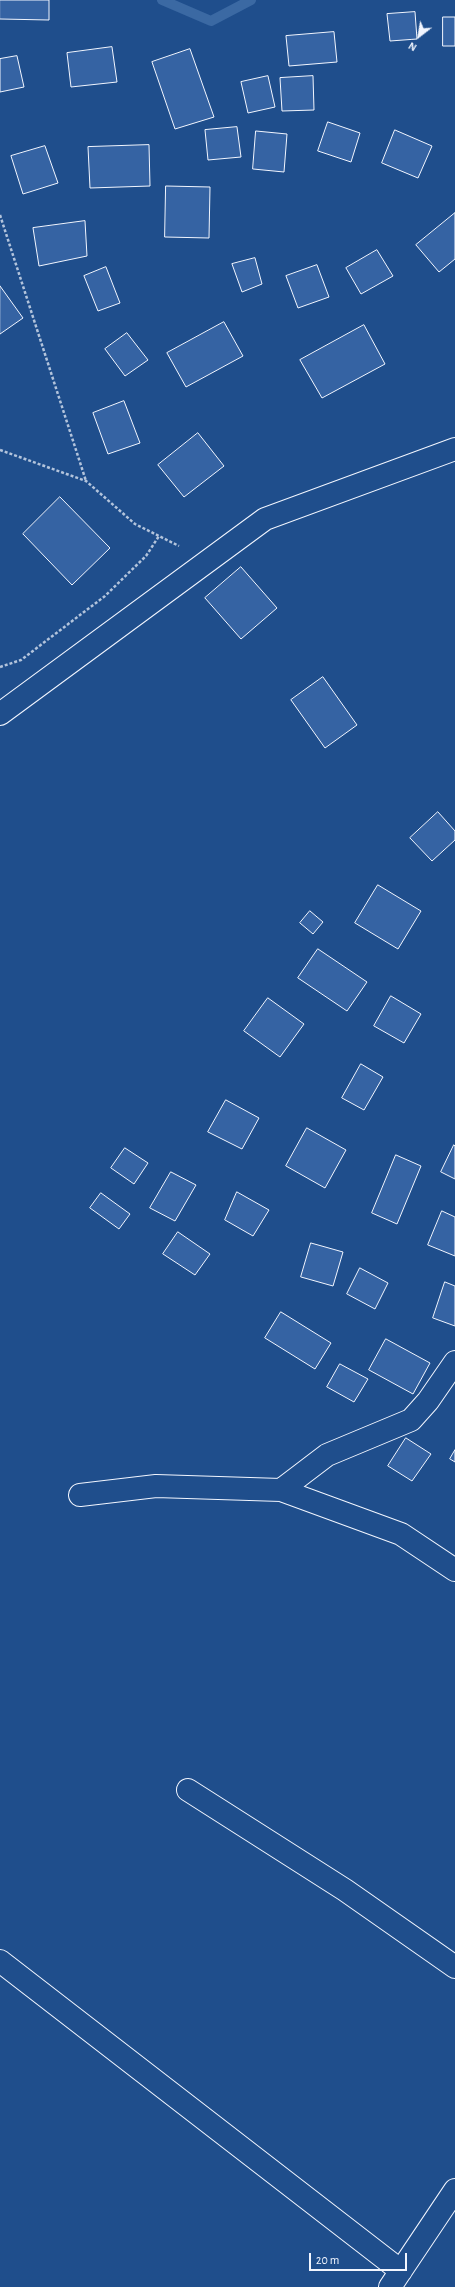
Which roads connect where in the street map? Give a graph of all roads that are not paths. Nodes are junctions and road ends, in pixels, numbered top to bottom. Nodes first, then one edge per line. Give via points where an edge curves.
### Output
1 (455, 449) edge
2 (0, 714) edge
3 (455, 1362) edge
4 (281, 1490) junction
5 (80, 1495) dead end
6 (455, 1570) edge
7 (188, 1790) dead end
8 (0, 1961) edge
9 (455, 1966) edge
10 (455, 2190) edge
11 (396, 2279) edge

1 - 2 street via 265,519
3 - 4 street via 428,1401 411,1420 327,1455
4 - 5 street via 156,1486
4 - 6 street via 401,1534
7 - 9 street via 345,1890
8 - 11 street
10 - 11 street

